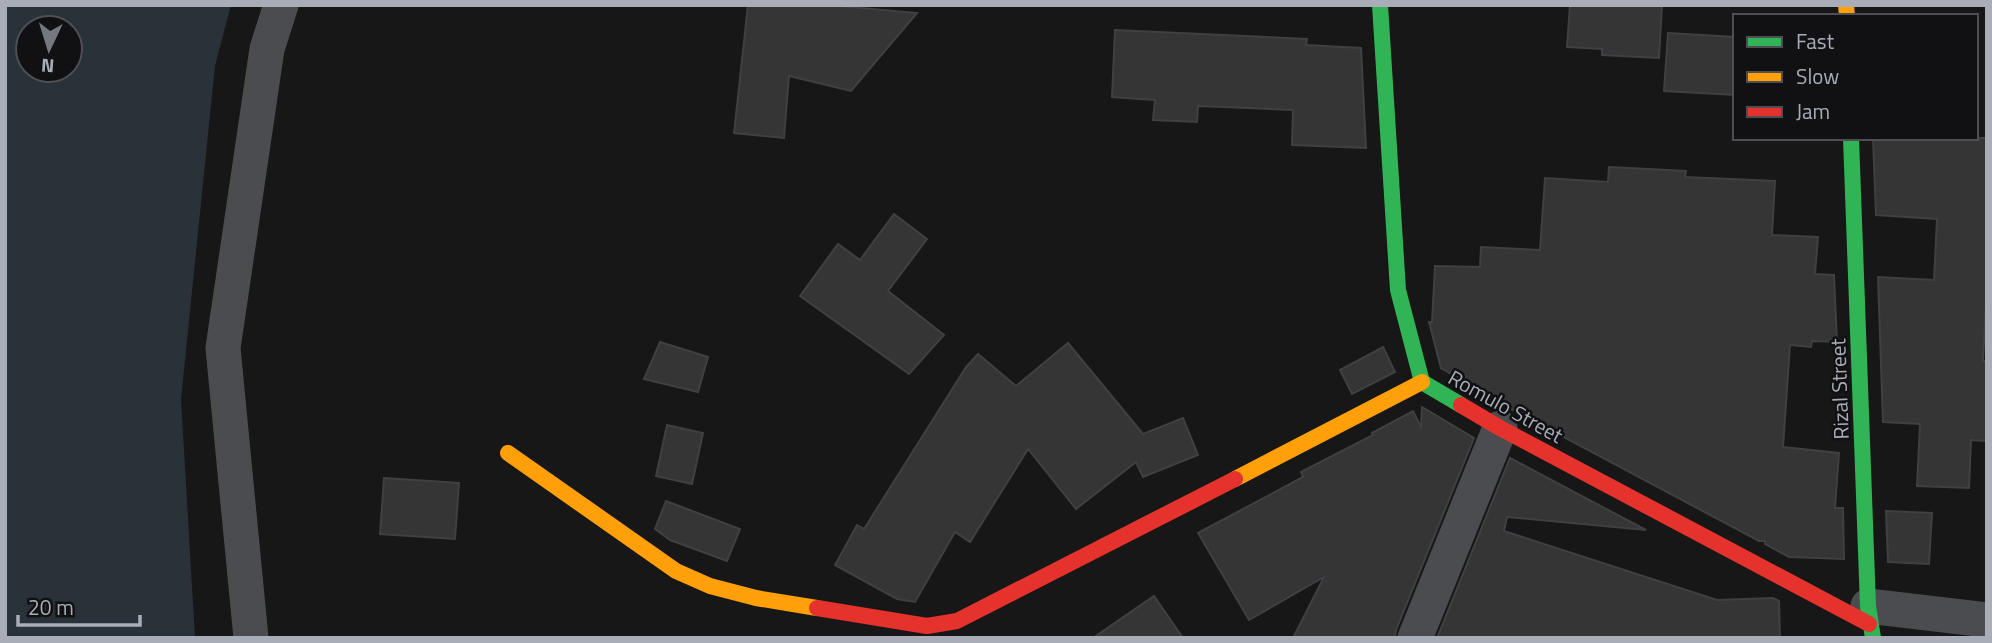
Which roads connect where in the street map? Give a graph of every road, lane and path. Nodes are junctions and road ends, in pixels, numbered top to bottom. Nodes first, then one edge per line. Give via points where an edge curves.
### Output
1 (281, 5) edge
2 (1380, 5) edge
3 (1851, 140) edge
4 (1422, 382) junction
5 (1500, 428) junction
6 (508, 453) dead end
7 (1987, 620) edge
8 (1870, 622) edge
9 (251, 638) edge
10 (1415, 638) edge

1 - 9 street via 267,48 223,348
2 - 4 street, Romulo Street via 1398,290
3 - 8 street, Rizal Street
4 - 5 street, Romulo Street
4 - 6 street via 1007,597 957,621 927,626 710,586 676,571
5 - 8 street, Romulo Street
5 - 10 street
7 - 8 street

